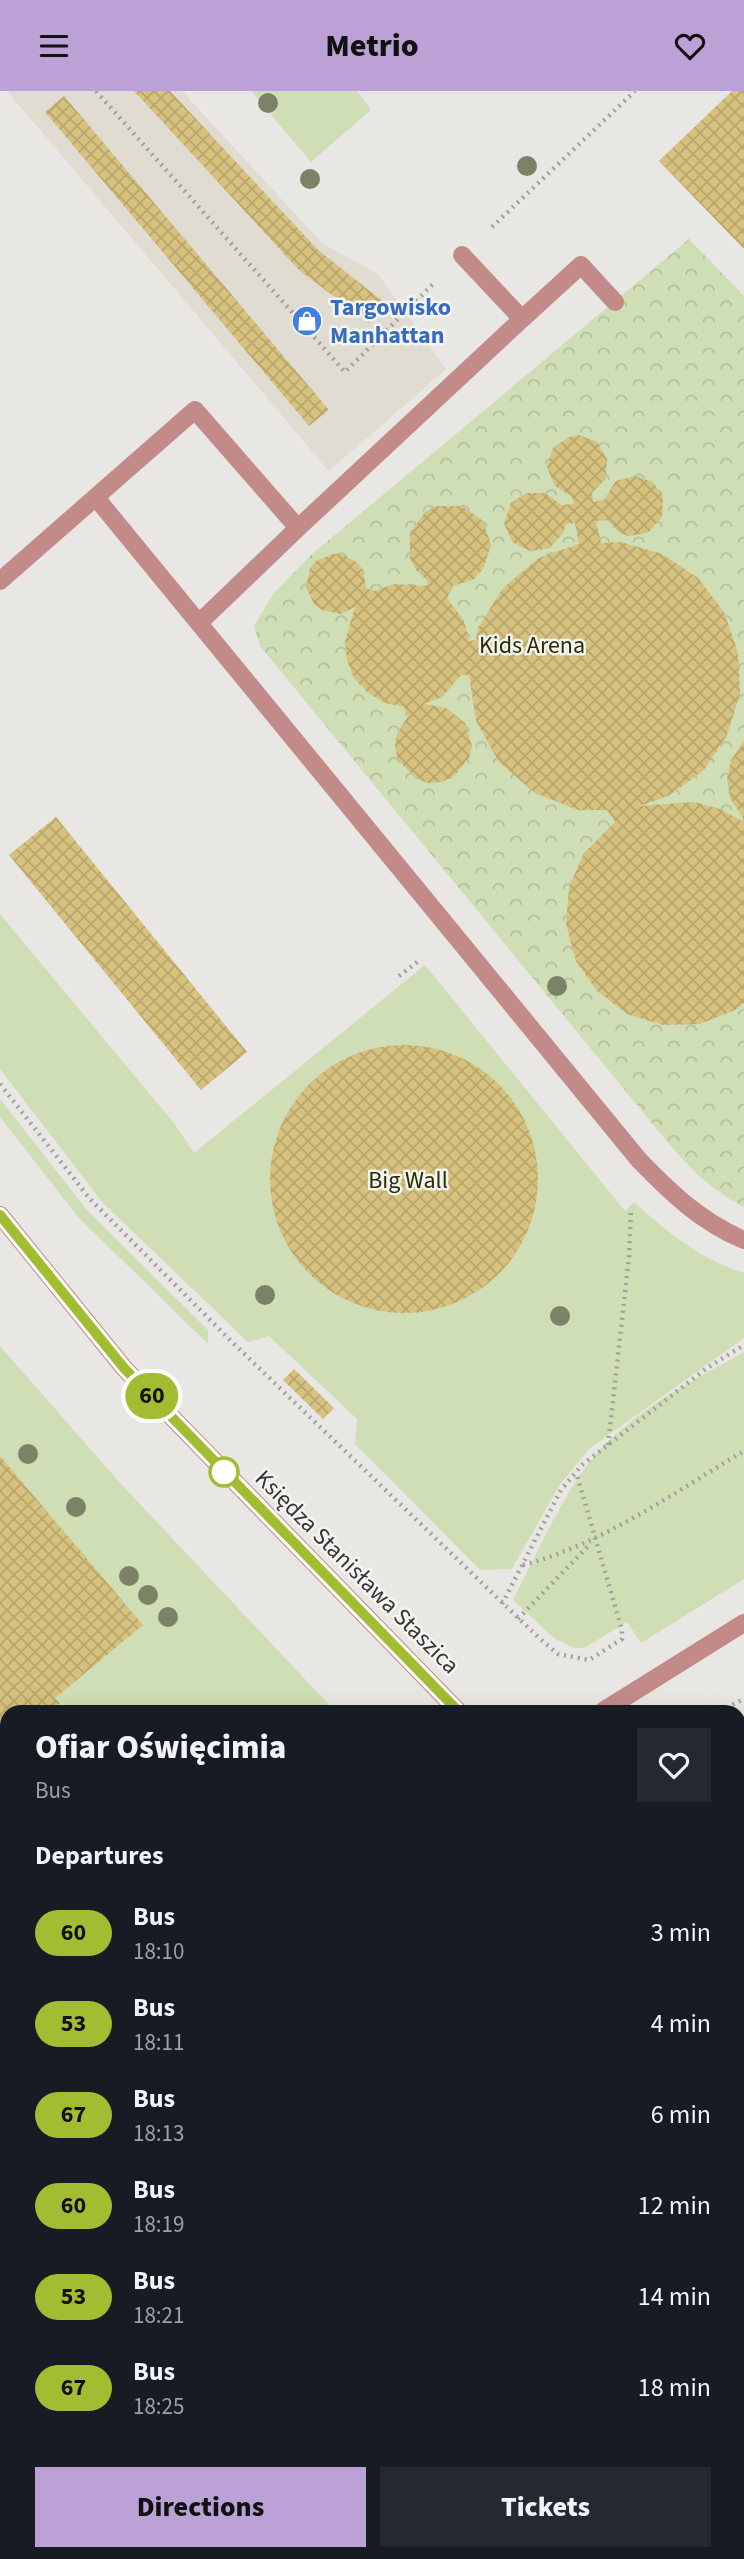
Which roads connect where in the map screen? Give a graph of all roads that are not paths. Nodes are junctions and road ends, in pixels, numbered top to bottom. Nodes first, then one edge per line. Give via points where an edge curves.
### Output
1 (463, 255) road end
2 (615, 302) dead end
3 (522, 319) junction
4 (97, 499) junction
5 (298, 529) junction
6 (0, 581) edge
7 (200, 622) junction
8 (0, 1215) edge
9 (744, 1240) edge
10 (744, 1623) edge
11 (452, 1705) edge
12 (613, 1705) edge

1 - 3 street
2 - 3 street via 581,265
3 - 5 street
4 - 5 street via 195,410
4 - 6 street
4 - 7 street
5 - 7 street
7 - 9 street via 639,1160 678,1201
8 - 11 street, Księdza Stanisława Staszica via 124,1368
10 - 12 street

